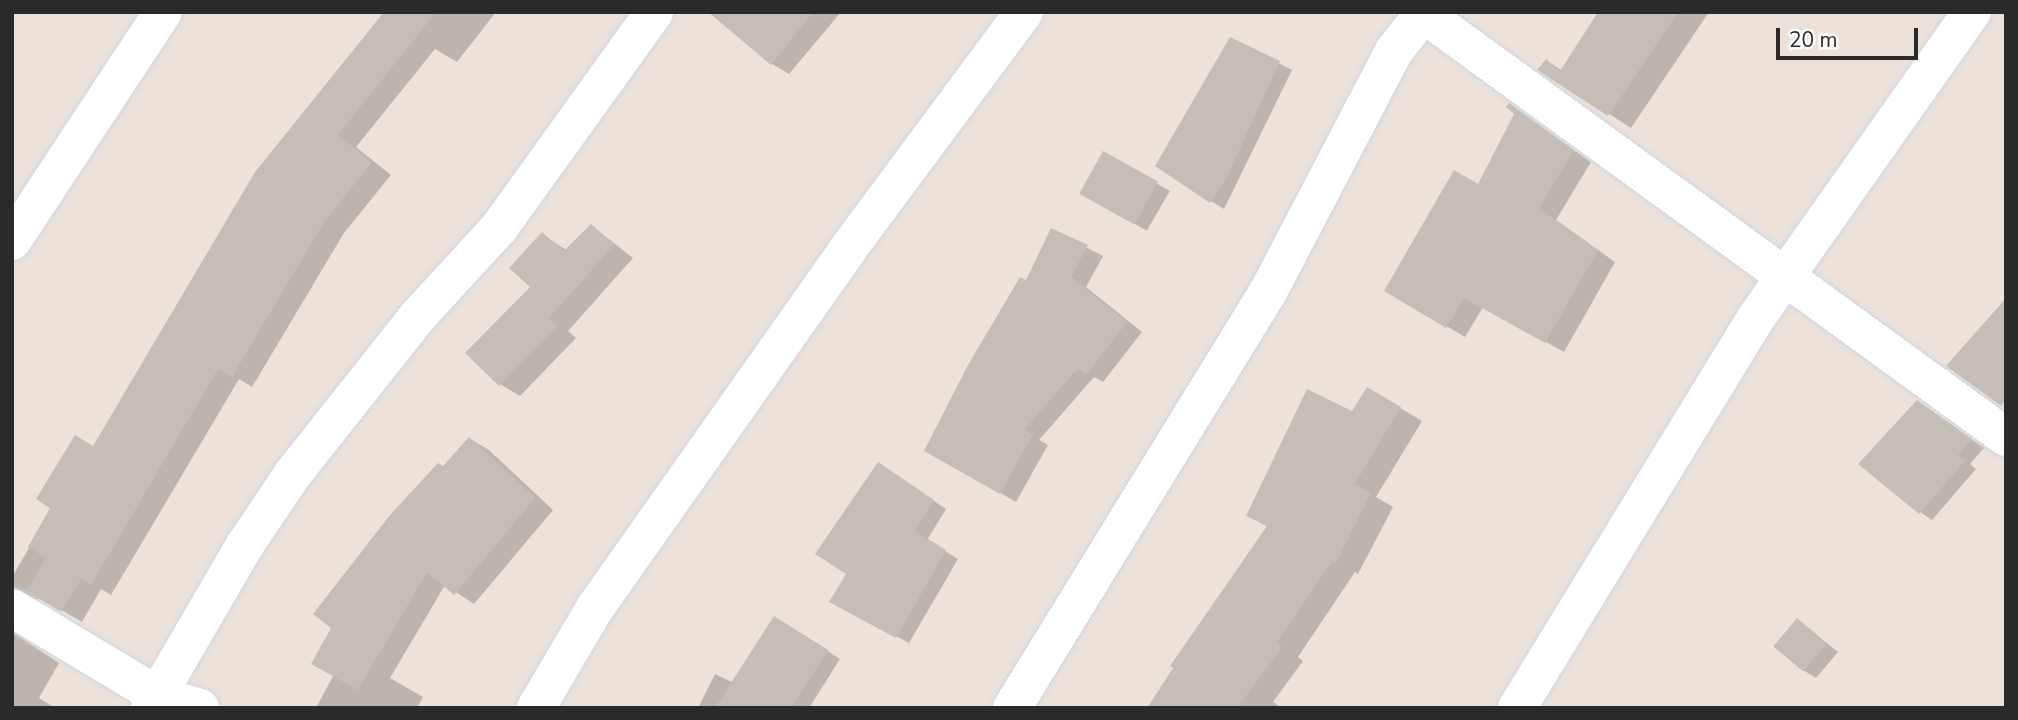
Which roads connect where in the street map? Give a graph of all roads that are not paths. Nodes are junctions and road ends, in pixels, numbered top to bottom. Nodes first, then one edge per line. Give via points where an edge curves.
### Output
1 (163, 12) edge
2 (654, 12) edge
3 (1024, 12) edge
4 (1972, 12) edge
5 (1423, 13) edge
6 (12, 241) edge
7 (1786, 275) junction
8 (2006, 437) edge
9 (12, 608) edge
10 (154, 701) edge
11 (200, 708) edge
12 (536, 708) edge
13 (1012, 708) edge
14 (1517, 708) edge

1 - 6 street
2 - 10 street via 499,228 418,316 292,475
3 - 12 street via 848,249 595,608
4 - 7 street
5 - 7 street
5 - 13 street via 1394,51 1268,292
7 - 8 street
7 - 14 street
9 - 10 street
10 - 11 street

